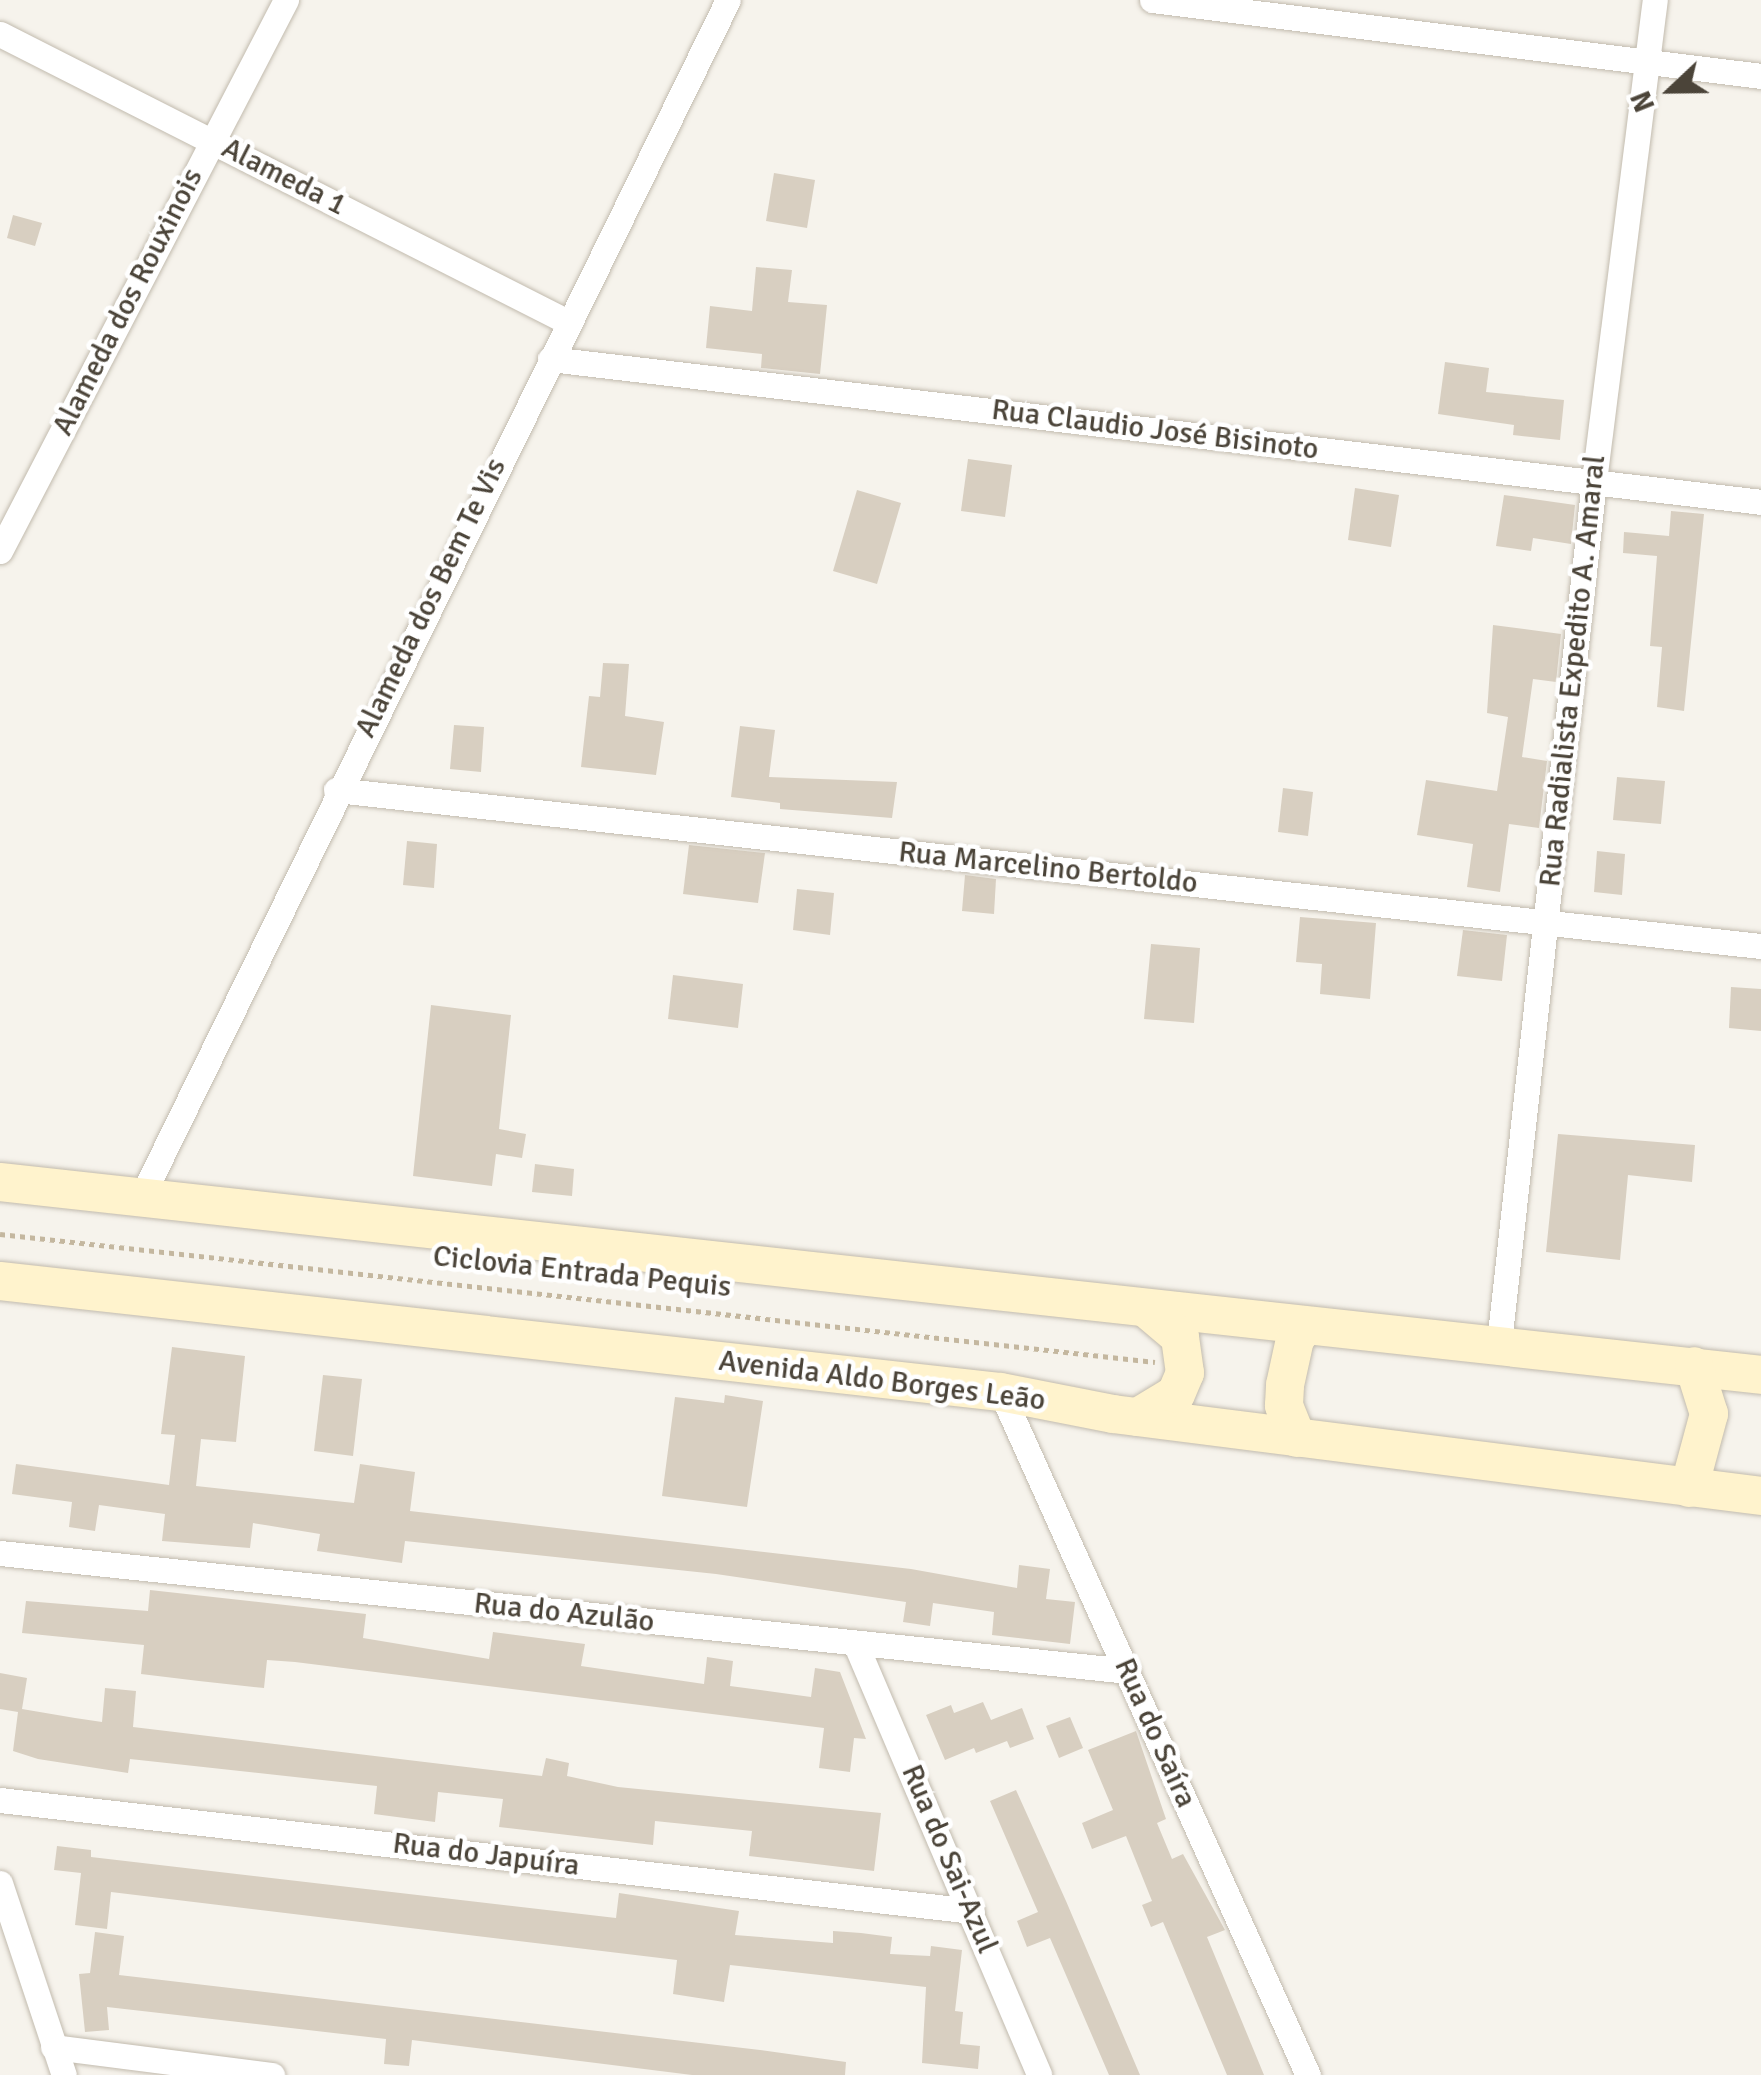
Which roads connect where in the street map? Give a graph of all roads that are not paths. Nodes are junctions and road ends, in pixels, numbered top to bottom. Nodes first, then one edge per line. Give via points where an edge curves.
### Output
1 (286, 0) edge
2 (728, 0) edge
3 (1152, 0) edge
4 (1655, 0) edge
5 (0, 34) edge
6 (1647, 62) junction
7 (1761, 76) edge
8 (212, 140) junction
9 (568, 322) junction
10 (550, 359) junction
11 (1594, 481) junction
12 (1761, 502) edge
13 (0, 551) edge
14 (336, 790) junction
15 (1545, 922) junction
16 (1761, 946) edge
17 (0, 1182) edge
18 (140, 1200) junction
19 (0, 1281) edge
20 (1147, 1309) junction
21 (1305, 1326) junction
22 (1499, 1344) junction
23 (1694, 1366) junction
24 (1761, 1375) edge
25 (1001, 1392) junction
26 (1138, 1416) junction
27 (1298, 1438) junction
28 (1689, 1488) junction
29 (1761, 1496) edge
30 (0, 1553) edge
31 (856, 1644) junction
32 (1128, 1671) junction
33 (0, 1800) edge
34 (0, 1883) edge
35 (972, 1911) junction
36 (53, 2046) junction
37 (64, 2075) edge
38 (272, 2075) edge
39 (1039, 2075) edge
40 (1308, 2075) edge

1 - 8 street, Alameda dos Rouxinois
2 - 9 street, Alameda dos Bem Te Vis
3 - 6 street
4 - 6 street, Rua Radialista Expedito A. Amaral
5 - 8 street, Alameda 1
6 - 7 street
6 - 11 street, Rua Radialista Expedito A. Amaral
8 - 9 street, Alameda 1
8 - 13 street, Alameda dos Rouxinois
9 - 10 street, Alameda dos Bem Te Vis
10 - 11 street, Rua Claudio José Bisinoto
10 - 14 street, Alameda dos Bem Te Vis
11 - 12 street, Rua Claudio José Bisinoto
11 - 15 street, Rua Radialista Expedito A. Amaral
14 - 15 street, Rua Marcelino Bertoldo
14 - 18 street, Alameda dos Bem Te Vis
15 - 16 street, Rua Marcelino Bertoldo
15 - 22 street, Rua Radialista Expedito A. Amaral
17 - 18 street
18 - 20 street
19 - 25 street, Avenida Aldo Borges Leão
20 - 21 street
20 - 26 street via 1180,1336 1184,1374 1176,1394
21 - 22 street
21 - 27 street via 1295,1339 1285,1385 1284,1406
22 - 23 street
23 - 24 street
23 - 28 street via 1710,1414
25 - 26 street, Avenida Aldo Borges Leão
25 - 32 street, Rua do Saíra
26 - 27 street, Avenida Aldo Borges Leão
27 - 28 street, Avenida Aldo Borges Leão
28 - 29 street, Avenida Aldo Borges Leão
30 - 31 street, Rua do Azulão
31 - 32 street, Rua do Azulão
31 - 35 street, Rua do Sai-Azul
32 - 40 street, Rua do Saíra
33 - 35 street, Rua do Japuíra
34 - 36 street
35 - 39 street, Rua do Sai-Azul
36 - 37 street
36 - 38 street

